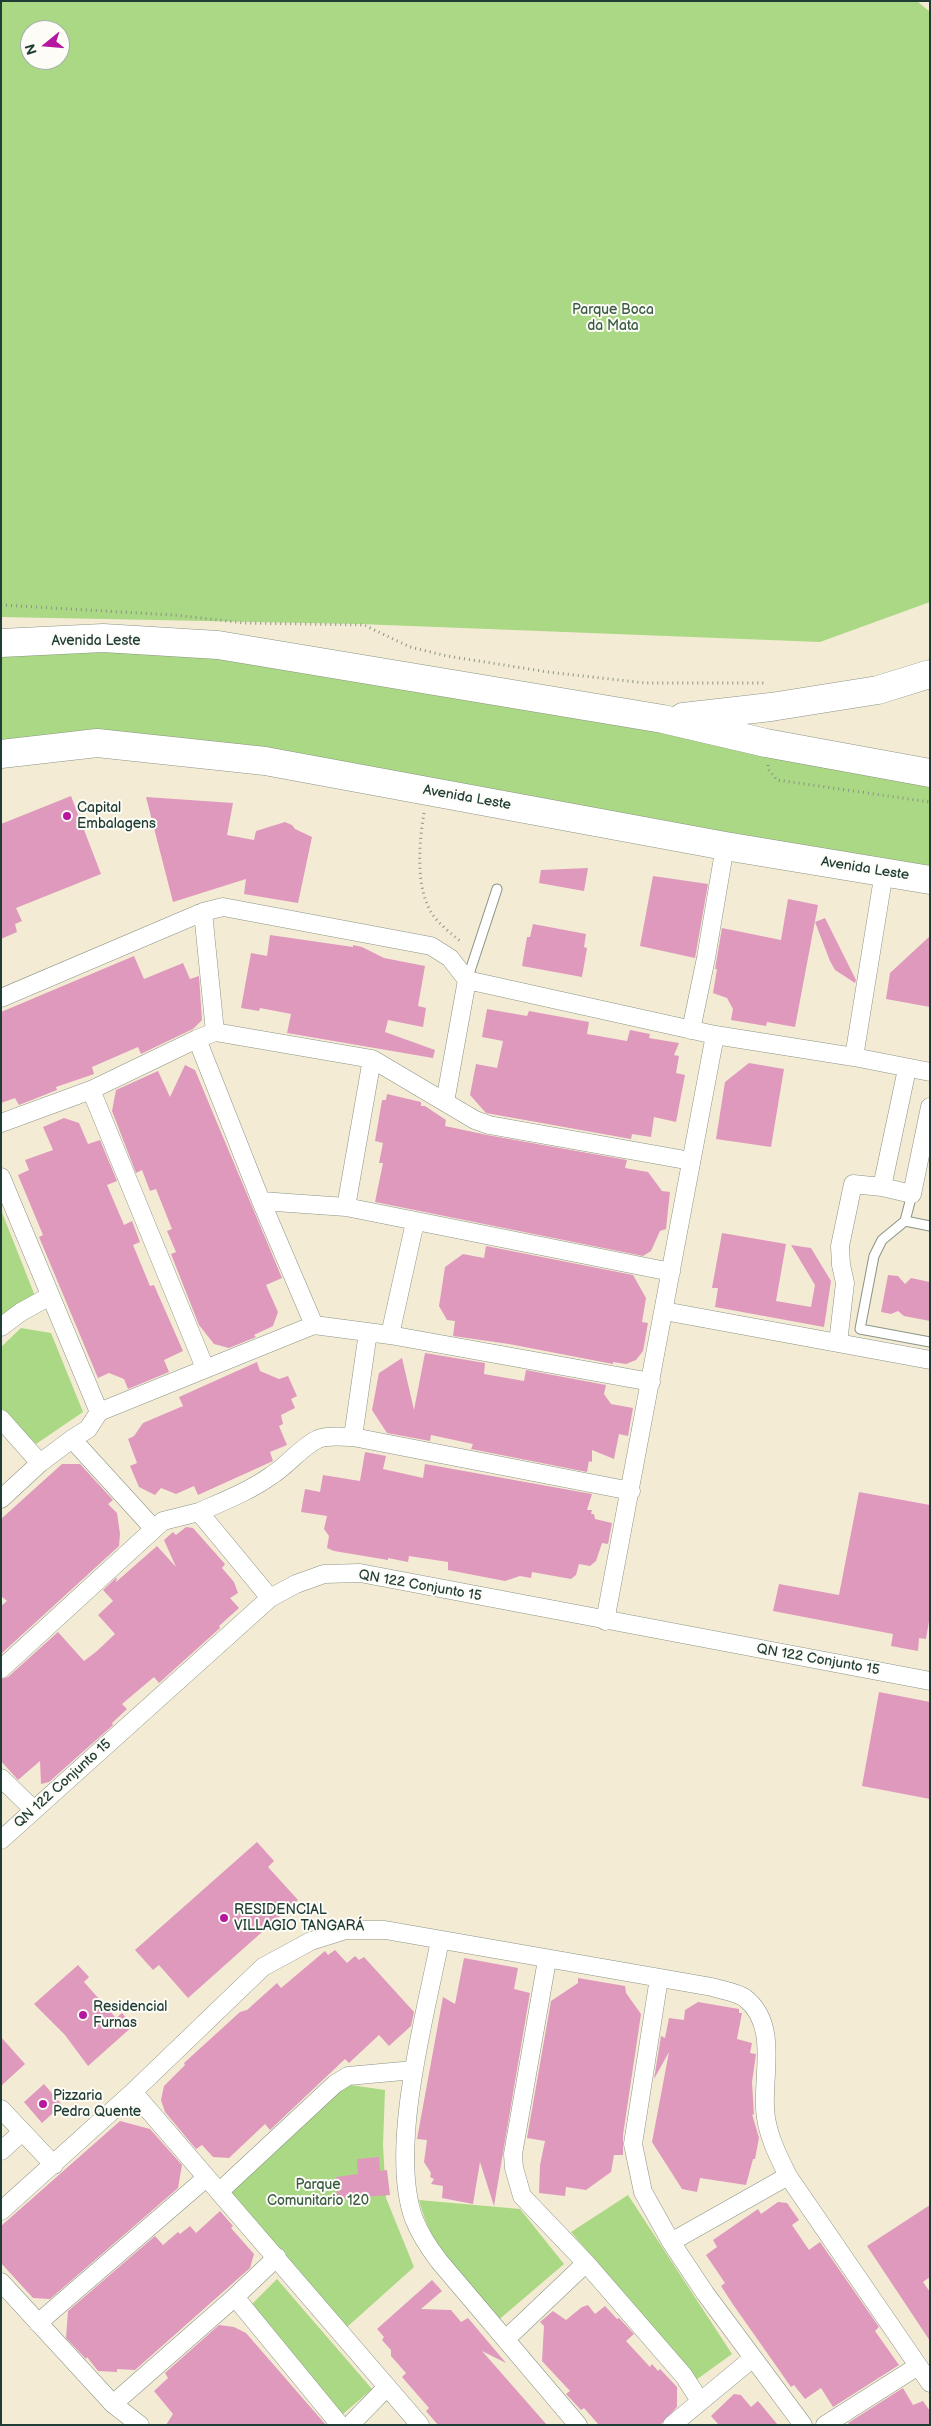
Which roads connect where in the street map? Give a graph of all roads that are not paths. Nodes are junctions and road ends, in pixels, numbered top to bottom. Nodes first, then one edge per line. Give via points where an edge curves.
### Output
1 (1, 643) edge
2 (930, 674) edge
3 (663, 719) junction
4 (1, 754) edge
5 (930, 773) edge
6 (724, 846) junction
7 (884, 872) junction
8 (930, 880) edge
9 (497, 889) dead end
10 (203, 912) junction
11 (467, 980) junction
12 (1, 998) edge
13 (691, 1030) junction
14 (215, 1032) junction
15 (715, 1034) junction
16 (197, 1039) junction
17 (854, 1057) junction
18 (372, 1059) junction
19 (907, 1069) junction
20 (930, 1072) edge
21 (91, 1090) junction
22 (445, 1102) junction
23 (930, 1107) edge
24 (1, 1123) edge
25 (691, 1161) junction
26 (1, 1177) edge
27 (882, 1187) junction
28 (912, 1194) junction
29 (261, 1200) junction
30 (346, 1207) junction
31 (415, 1222) junction
32 (905, 1222) junction
33 (930, 1226) edge
34 (671, 1272) junction
35 (50, 1296) junction
36 (664, 1311) junction
37 (314, 1325) junction
38 (1, 1327) edge
39 (368, 1332) junction
40 (390, 1335) junction
41 (930, 1342) edge
42 (838, 1343) junction
43 (930, 1360) edge
44 (205, 1368) junction
45 (651, 1382) junction
46 (99, 1412) junction
47 (1, 1419) edge
48 (353, 1437) junction
49 (72, 1439) junction
50 (40, 1463) junction
51 (631, 1491) junction
52 (1, 1499) edge
53 (199, 1512) junction
54 (154, 1529) junction
55 (270, 1598) junction
56 (605, 1621) junction
57 (1, 1669) edge
58 (930, 1681) edge
59 (1, 1778) edge
60 (34, 1810) junction
61 (1, 1840) edge
62 (440, 1940) junction
63 (547, 1960) junction
64 (659, 1978) junction
65 (414, 2070) junction
66 (133, 2092) junction
67 (1, 2109) edge
68 (22, 2132) junction
69 (1, 2151) edge
70 (54, 2165) junction
71 (788, 2176) junction
72 (206, 2178) junction
73 (219, 2192) junction
74 (1, 2211) edge
75 (671, 2242) junction
76 (277, 2257) junction
77 (586, 2263) junction
78 (1, 2282) edge
79 (235, 2298) junction
80 (38, 2323) junction
81 (506, 2339) junction
82 (753, 2358) junction
83 (918, 2366) junction
84 (930, 2383) edge
85 (388, 2387) junction
86 (700, 2401) junction
87 (114, 2404) junction
88 (140, 2425) edge
89 (340, 2425) edge
90 (350, 2425) edge
91 (420, 2425) edge
92 (578, 2425) edge
93 (672, 2425) edge
94 (803, 2425) edge
95 (825, 2425) edge

1 - 3 main road, Avenida Leste via 103,638 218,645
2 - 3 main road via 878,690 771,707
3 - 5 main road, Avenida Leste via 766,743
4 - 6 main road, Avenida Leste via 97,743 265,761
6 - 7 main road, Avenida Leste
6 - 13 street
7 - 8 main road, Avenida Leste
7 - 17 street
9 - 11 lane
10 - 11 street via 223,908 431,946 450,958
10 - 12 street
10 - 14 street
11 - 13 street
11 - 22 street
13 - 15 street
14 - 16 street
14 - 18 street
15 - 17 street
15 - 25 street
16 - 21 street
16 - 29 street
17 - 19 street
18 - 22 street
18 - 30 street
19 - 20 street
19 - 27 street
21 - 24 street
21 - 44 street
22 - 25 street via 489,1125
23 - 28 street
25 - 34 street
26 - 35 street
27 - 28 street
27 - 42 street via 853,1184 840,1246 845,1282
28 - 32 lane
29 - 30 street
29 - 37 street
30 - 31 street
31 - 34 street
31 - 40 street
32 - 33 lane
32 - 41 lane via 882,1240 874,1256 860,1329
34 - 36 street
35 - 38 street
35 - 46 street
36 - 42 street
36 - 45 street
37 - 39 street
37 - 44 street
39 - 40 street
39 - 48 street
40 - 45 street
42 - 43 street
44 - 46 street
45 - 51 street
46 - 49 street via 88,1429
47 - 50 street
48 - 51 street
48 - 53 street via 316,1440 257,1485
49 - 50 street
49 - 54 street
50 - 52 street
51 - 56 street
53 - 54 street via 163,1521
53 - 55 street
54 - 57 street
55 - 56 street, QN 122 Conjunto 15 via 324,1574 360,1573
55 - 60 street, QN 122 Conjunto 15
56 - 58 street, QN 122 Conjunto 15
59 - 60 street
60 - 61 street, QN 122 Conjunto 15
62 - 63 street
62 - 65 street
62 - 66 street via 385,1930 346,1930 311,1941 263,1967
63 - 64 street
63 - 77 street via 516,2138 514,2168 522,2196
64 - 71 street via 744,1997 760,2018 766,2040 765,2108 772,2144
64 - 75 street via 633,2144 643,2192
65 - 73 street via 348,2076 335,2084
65 - 81 street via 405,2153 407,2186 414,2218 439,2261
66 - 70 street
66 - 72 street
67 - 68 street
68 - 69 street
68 - 70 street
70 - 74 street
71 - 75 street
71 - 83 street
72 - 73 street
72 - 80 street
73 - 76 street
75 - 82 street
76 - 79 street
76 - 85 street
77 - 81 street
77 - 86 street via 684,2376
78 - 80 street
79 - 87 street
79 - 89 street
80 - 87 street
81 - 92 street
82 - 86 street
82 - 94 street
83 - 84 street
83 - 95 street
85 - 90 street
85 - 91 street
86 - 93 street
87 - 88 street

